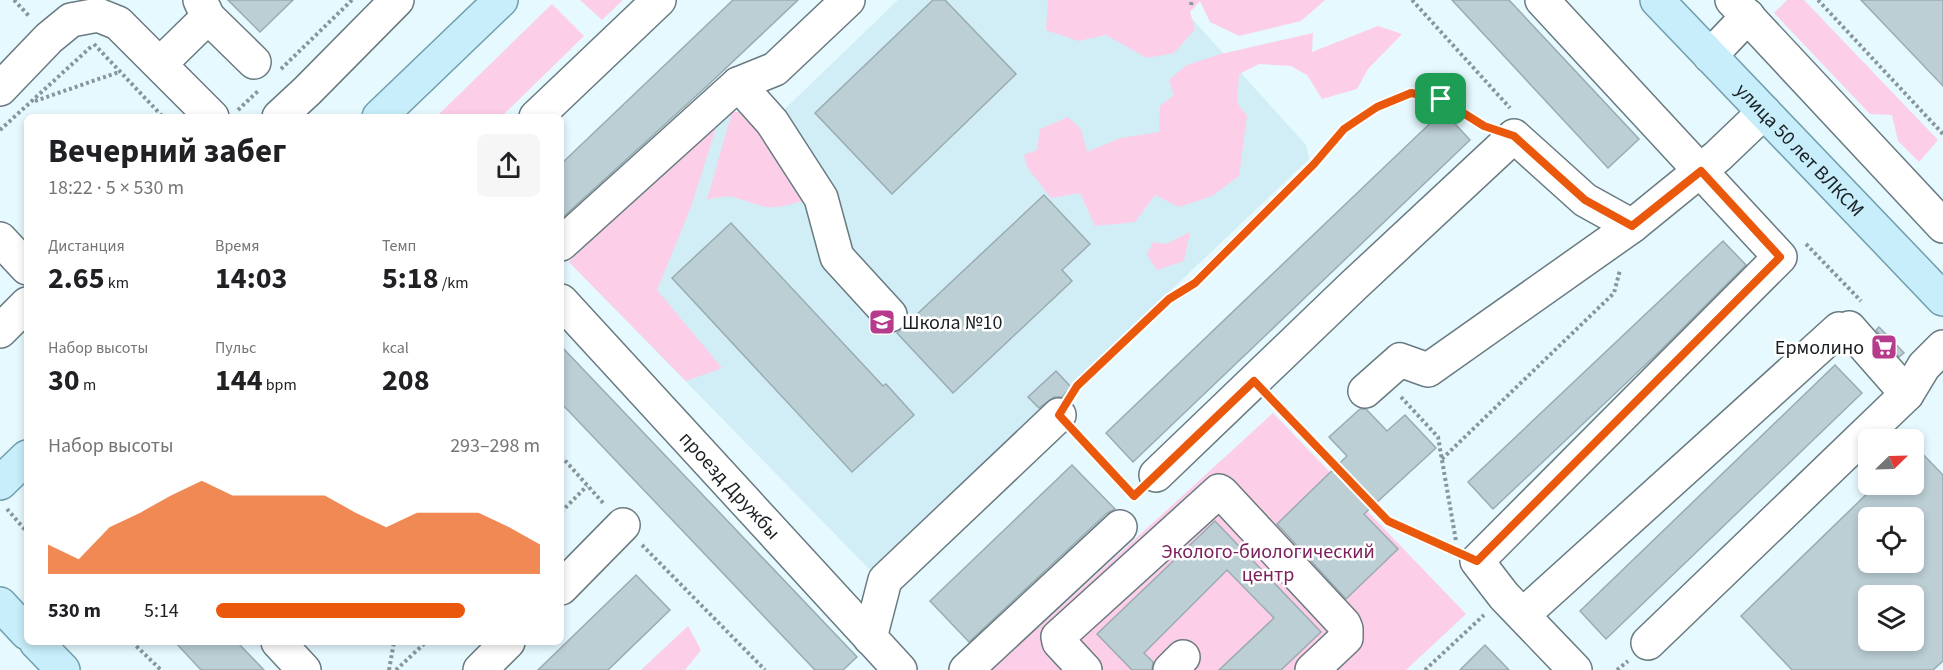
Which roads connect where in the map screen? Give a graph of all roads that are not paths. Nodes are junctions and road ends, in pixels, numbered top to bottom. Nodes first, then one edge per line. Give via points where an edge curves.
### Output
1 (397, 0) edge
2 (501, 0) edge
3 (659, 0) edge
4 (848, 0) edge
5 (1542, 0) edge
6 (1657, 0) edge
7 (204, 8) edge
8 (1740, 8) edge
9 (1710, 56) junction
10 (156, 60) junction
11 (264, 74) road end
12 (738, 84) junction
13 (0, 89) edge
14 (1764, 112) junction
15 (209, 114) edge
16 (282, 114) edge
17 (383, 114) edge
18 (539, 114) edge
19 (1701, 171) junction
20 (1632, 226) junction
21 (1943, 226) edge
22 (564, 241) edge
23 (1943, 299) edge
24 (564, 304) edge
25 (24, 307) edge
26 (890, 315) dead end
27 (0, 331) edge
28 (1943, 347) edge
29 (1374, 383) road end
30 (1907, 394) junction
31 (1059, 415) road end
32 (24, 460) edge
33 (1156, 475) road end
34 (0, 483) edge
35 (623, 525) road end
36 (1120, 527) dead end
37 (564, 585) edge
38 (0, 604) edge
39 (1514, 605) junction
40 (24, 630) edge
41 (870, 638) junction
42 (1648, 643) dead end
43 (39, 645) edge
44 (281, 645) edge
45 (505, 645) edge
46 (1573, 669) edge
47 (63, 670) edge
48 (304, 670) edge
49 (480, 670) edge
50 (900, 670) edge
51 (966, 670) edge
52 (1085, 670) edge
53 (1312, 670) edge

1 - 16 street
2 - 17 main road
3 - 18 street
4 - 12 street via 775,69
5 - 19 street
6 - 9 main road, улица 50 лет ВЛКСМ
7 - 10 street
7 - 11 street
8 - 9 street
8 - 21 street
9 - 14 main road, улица 50 лет ВЛКСМ
10 - 13 street via 118,23 98,15 71,20
10 - 15 street
12 - 22 street
12 - 26 street via 772,122 821,198 837,257
14 - 19 street
14 - 23 main road, улица 50 лет ВЛКСМ
19 - 20 street
19 - 39 street via 1780,257 1477,561
20 - 29 street via 1428,370 1401,360
20 - 33 street via 1585,200 1514,136
24 - 41 street, проезд Дружбы
25 - 27 street
28 - 30 street via 1924,366
30 - 39 street via 1844,329
30 - 42 street
31 - 41 street via 885,580
32 - 34 main road
35 - 37 street
36 - 51 street
38 - 40 main road
39 - 46 street
41 - 50 street, проезд Дружбы
43 - 47 main road
44 - 48 street
45 - 49 street
52 - 53 street via 1058,638 1219,491 1344,624 1346,639

